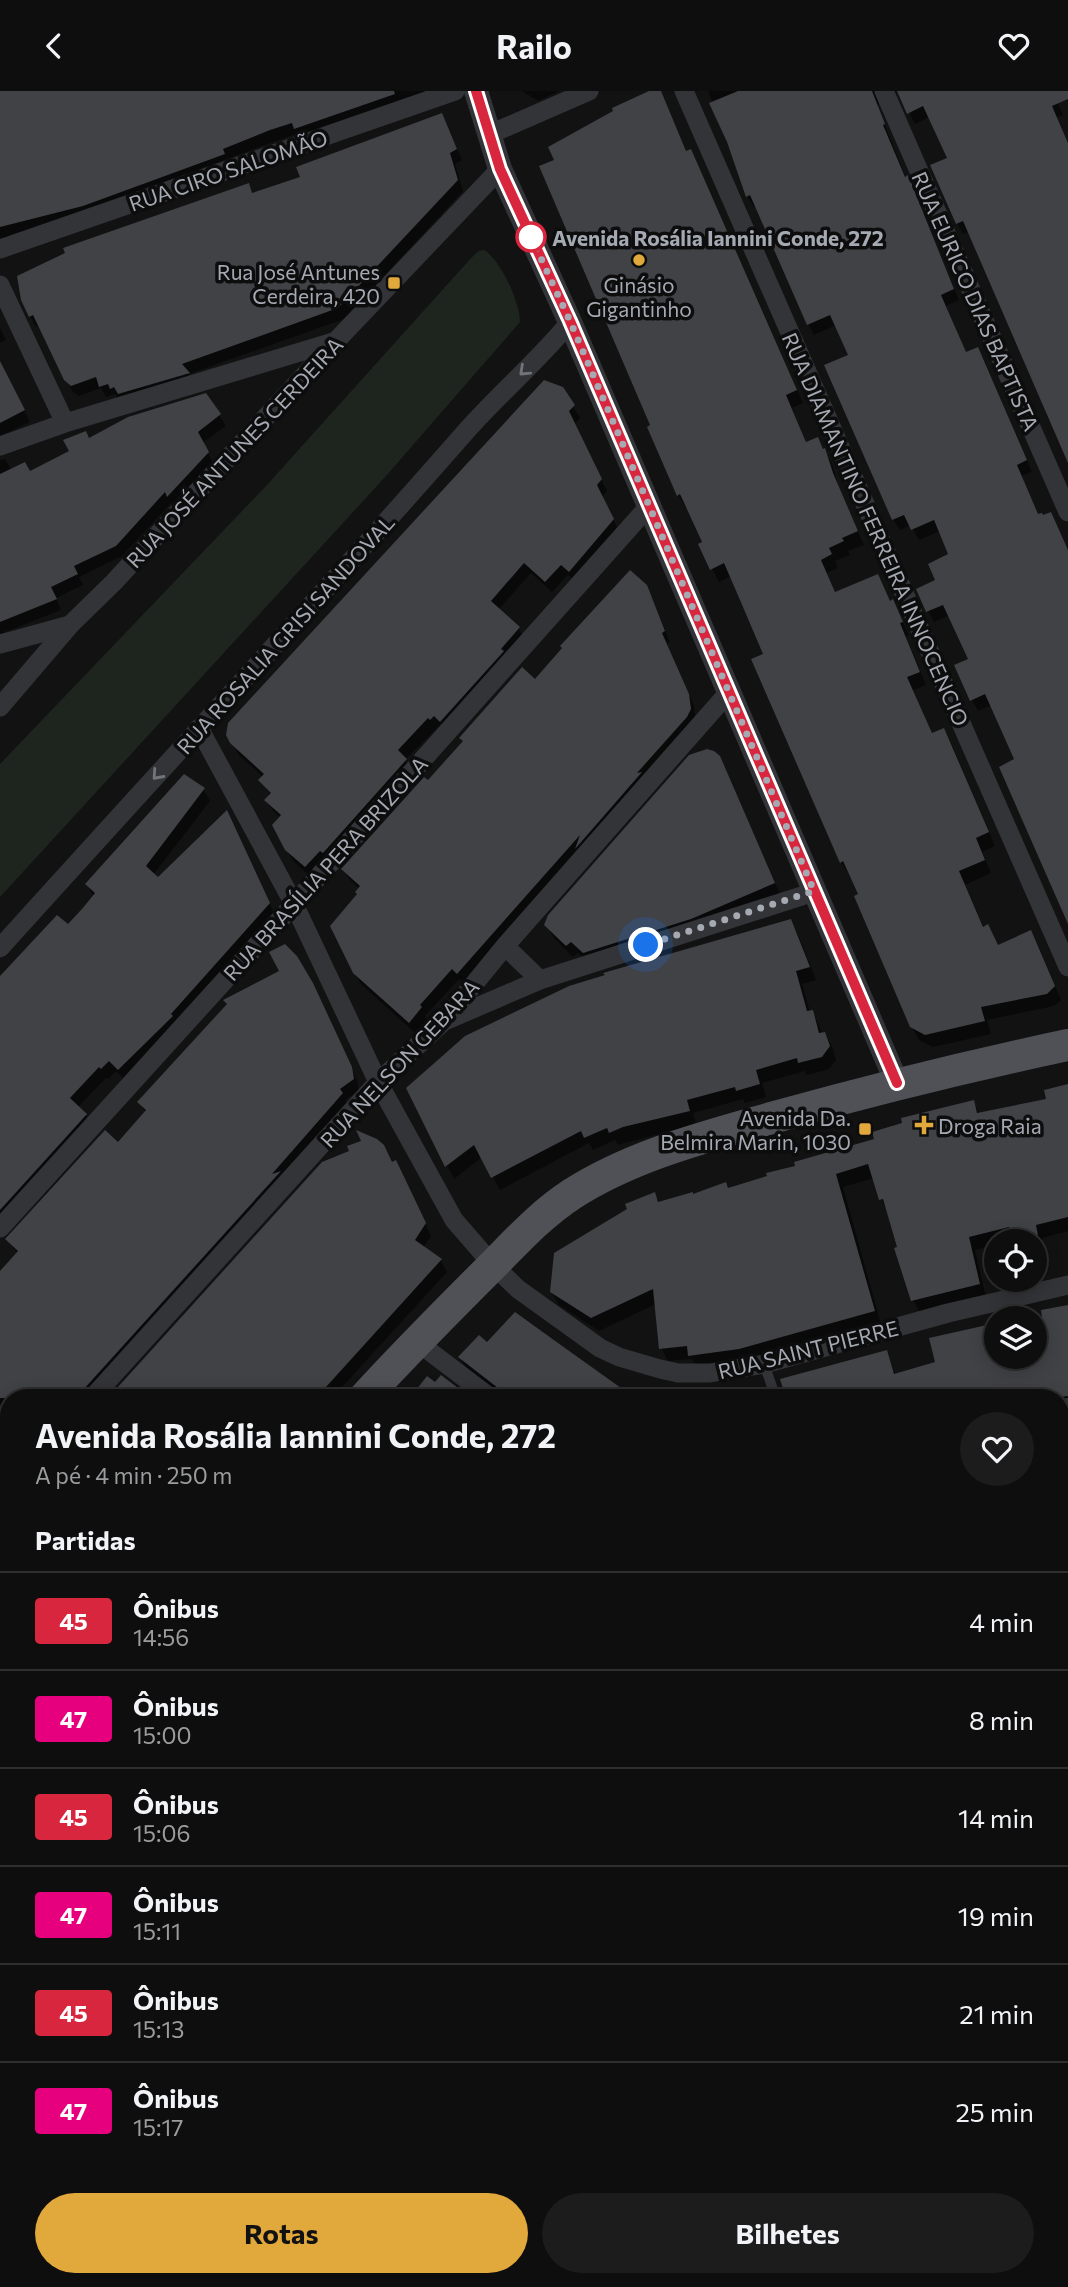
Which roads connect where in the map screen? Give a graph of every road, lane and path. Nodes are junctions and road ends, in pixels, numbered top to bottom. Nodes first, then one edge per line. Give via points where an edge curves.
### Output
1 (455, 91) edge
2 (476, 91) edge
3 (589, 91) edge
4 (684, 91) edge
5 (884, 91) edge
6 (488, 135) junction
7 (500, 169) junction
8 (0, 249) edge
9 (0, 285) edge
10 (570, 321) junction
11 (335, 342) junction
12 (65, 423) junction
13 (0, 446) edge
14 (649, 506) junction
15 (1068, 512) edge
16 (70, 625) junction
17 (0, 644) edge
18 (729, 692) junction
19 (0, 707) edge
20 (199, 728) junction
21 (814, 891) junction
22 (294, 904) junction
23 (505, 946) junction
24 (0, 948) edge
25 (1068, 967) edge
26 (540, 980) junction
27 (443, 1021) junction
28 (1068, 1045) edge
29 (379, 1082) junction
30 (897, 1083) junction
31 (0, 1228) edge
32 (493, 1265) junction
33 (1068, 1285) edge
34 (416, 1341) junction
35 (764, 1364) junction
36 (101, 1389) edge
37 (373, 1389) edge
38 (479, 1389) edge
39 (773, 1389) edge

1 - 8 street, RUA CIRO SALOMÃO
2 - 6 street
3 - 6 street
4 - 25 street, RUA DIAMANTINO FERREIRA INNOCENCIO
5 - 15 street, RUA EURICO DIAS BAPTISTA
6 - 7 street
7 - 10 street
7 - 11 street, RUA JOSÉ ANTUNES CERDEIRA
9 - 12 street
10 - 14 street
10 -> 20 street, RUA ROSALIA GRISI SANDOVAL
11 - 12 street
11 - 16 street, RUA JOSÉ ANTUNES CERDEIRA
12 - 13 street
14 - 18 street
14 - 22 street, RUA BRASÍLIA PERA BRIZOLA
16 - 17 street
16 - 19 street, RUA JOSÉ ANTUNES CERDEIRA
18 - 21 street
18 - 23 street, RUA NELSON GEBARA
20 - 22 street, RUA SAINT PIERRE
20 -> 24 street, RUA ROSALIA GRISI SANDOVAL
21 - 26 street
21 - 30 street
22 - 29 street, RUA SAINT PIERRE
22 - 31 street, RUA BRASÍLIA PERA BRIZOLA
23 - 26 street
23 - 27 street, RUA NELSON GEBARA
26 - 27 street
27 - 29 street, RUA NELSON GEBARA
28 - 30 main road
29 - 32 street, RUA SAINT PIERRE via 454,1220
29 - 36 street, RUA NELSON GEBARA
30 - 32 main road via 708,1136 618,1170 573,1193 537,1219
32 - 34 main road
32 - 35 street, RUA SAINT PIERRE via 568,1327 618,1357 694,1374
33 - 35 street, RUA SAINT PIERRE
34 - 37 main road
34 - 38 street
35 - 39 lane

